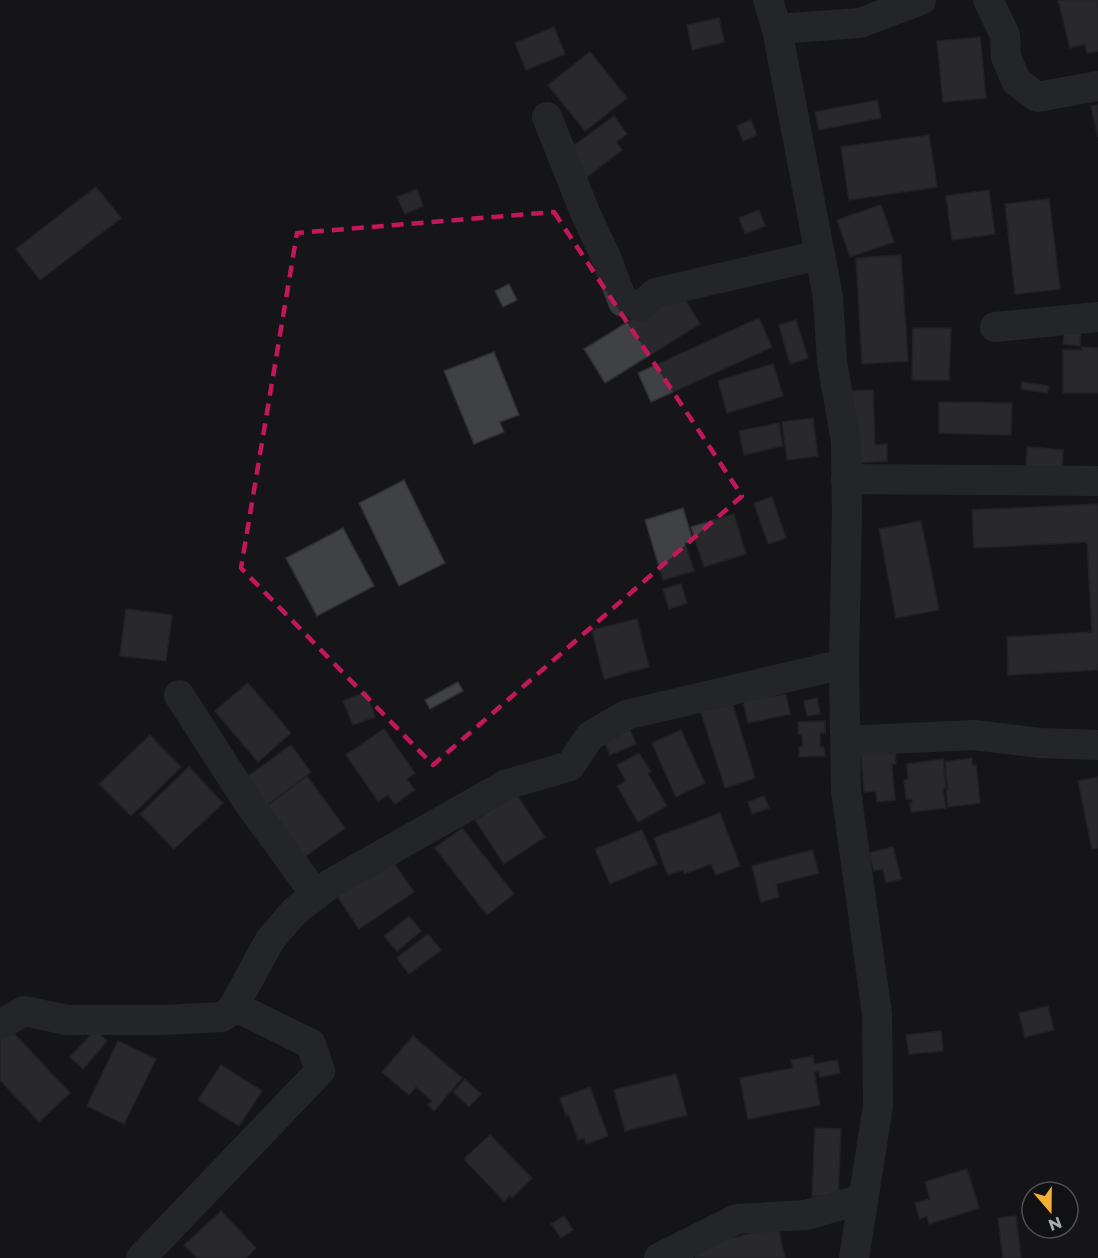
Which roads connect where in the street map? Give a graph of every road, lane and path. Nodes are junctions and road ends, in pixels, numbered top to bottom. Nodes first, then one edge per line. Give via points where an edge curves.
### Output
1 (768, 0) edge
2 (921, 0) edge
3 (988, 0) edge
4 (866, 11) edge
5 (777, 29) junction
6 (1098, 86) edge
7 (547, 117) dead end
8 (820, 255) junction
9 (1098, 317) edge
10 (995, 327) dead end
11 (846, 479) junction
12 (1098, 481) edge
13 (844, 664) junction
14 (179, 695) dead end
15 (845, 741) junction
16 (1098, 745) edge
17 (316, 895) junction
18 (234, 1006) junction
19 (0, 1025) edge
20 (863, 1199) junction
21 (141, 1258) edge
22 (659, 1258) edge
23 (854, 1258) edge

1 - 5 street
2 - 4 street
3 - 6 street via 1005,35 1006,57 1016,81 1037,97
4 - 5 street
5 - 8 street
7 - 8 street via 623,302 642,306 655,293
8 - 11 street via 846,442
9 - 10 street
11 - 12 street
11 - 13 street
13 - 15 street
13 - 17 street via 626,716 590,736 570,766 505,785
14 - 17 street via 248,802
15 - 16 street via 974,735
15 - 20 street via 846,791 877,1014 878,1106
17 - 18 street via 295,911 270,940
18 - 19 street via 222,1017 164,1020 67,1020 24,1011
18 - 21 street via 311,1044 320,1071
20 - 22 street via 806,1215 737,1219
20 - 23 street

